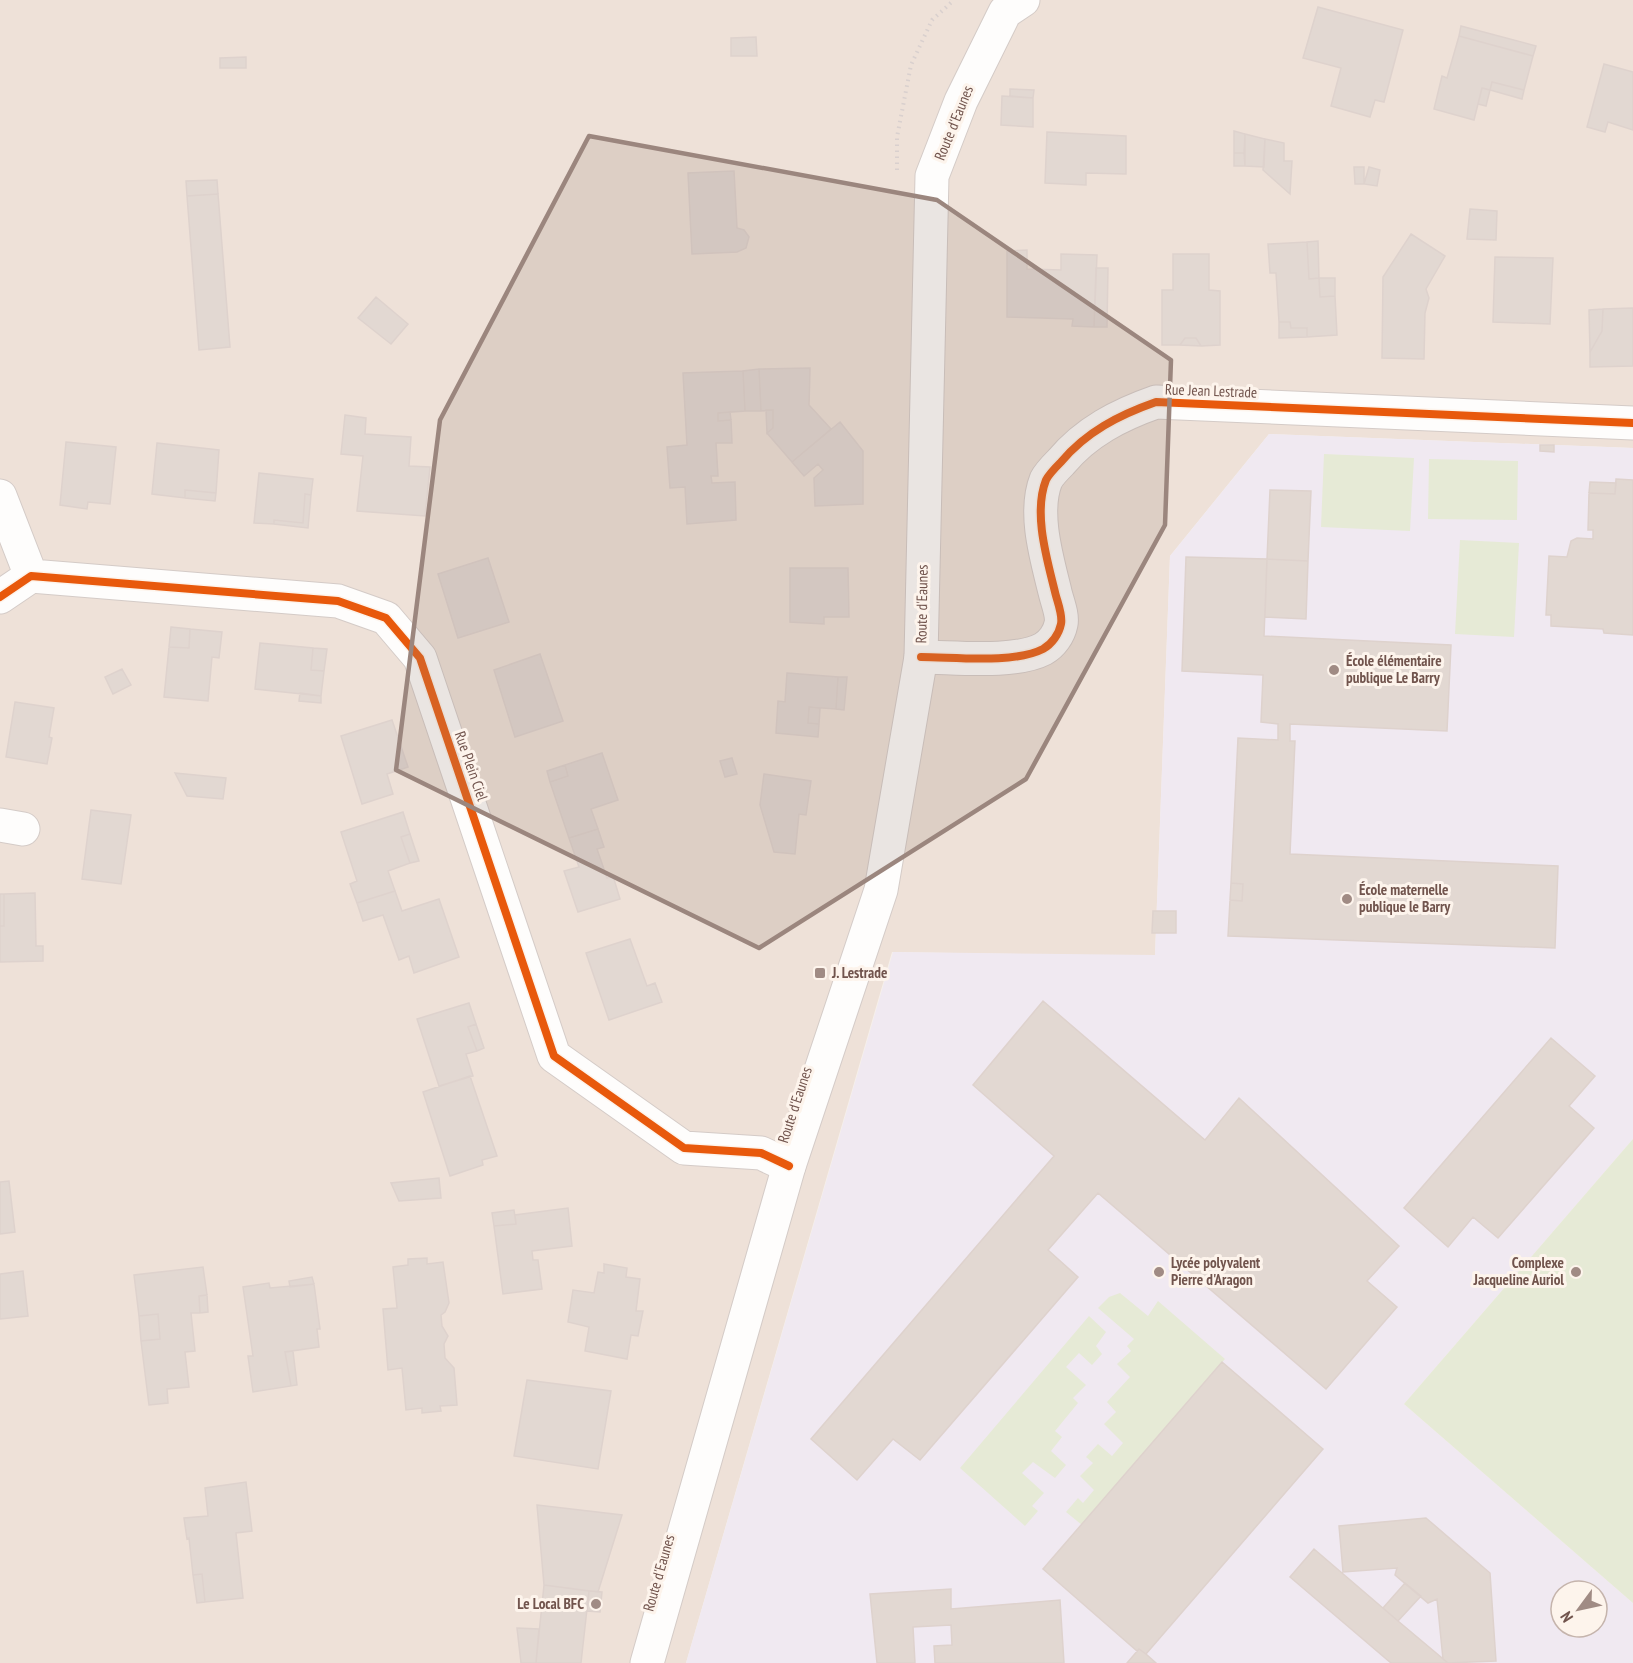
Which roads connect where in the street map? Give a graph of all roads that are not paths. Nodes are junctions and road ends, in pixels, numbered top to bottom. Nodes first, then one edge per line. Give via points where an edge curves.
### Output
1 (1023, 0) edge
2 (1633, 423) edge
3 (0, 496) edge
4 (31, 576) junction
5 (0, 597) edge
6 (921, 657) junction
7 (789, 1166) junction
8 (647, 1663) edge

1 - 6 street, Route d'Eaunes via 1005,12 961,101 932,176
2 - 6 street, Rue Jean Lestrade via 1156,402 1098,428 1073,447 1047,479 1041,508 1043,541 1062,622 1056,638 1045,648 1009,657
3 - 4 street
4 - 5 street
4 - 7 street, Rue Plein Ciel via 338,601 386,618 420,658 554,1056 684,1148 761,1153
6 - 7 street, Route d'Eaunes via 881,890
7 - 8 street, Route d'Eaunes

